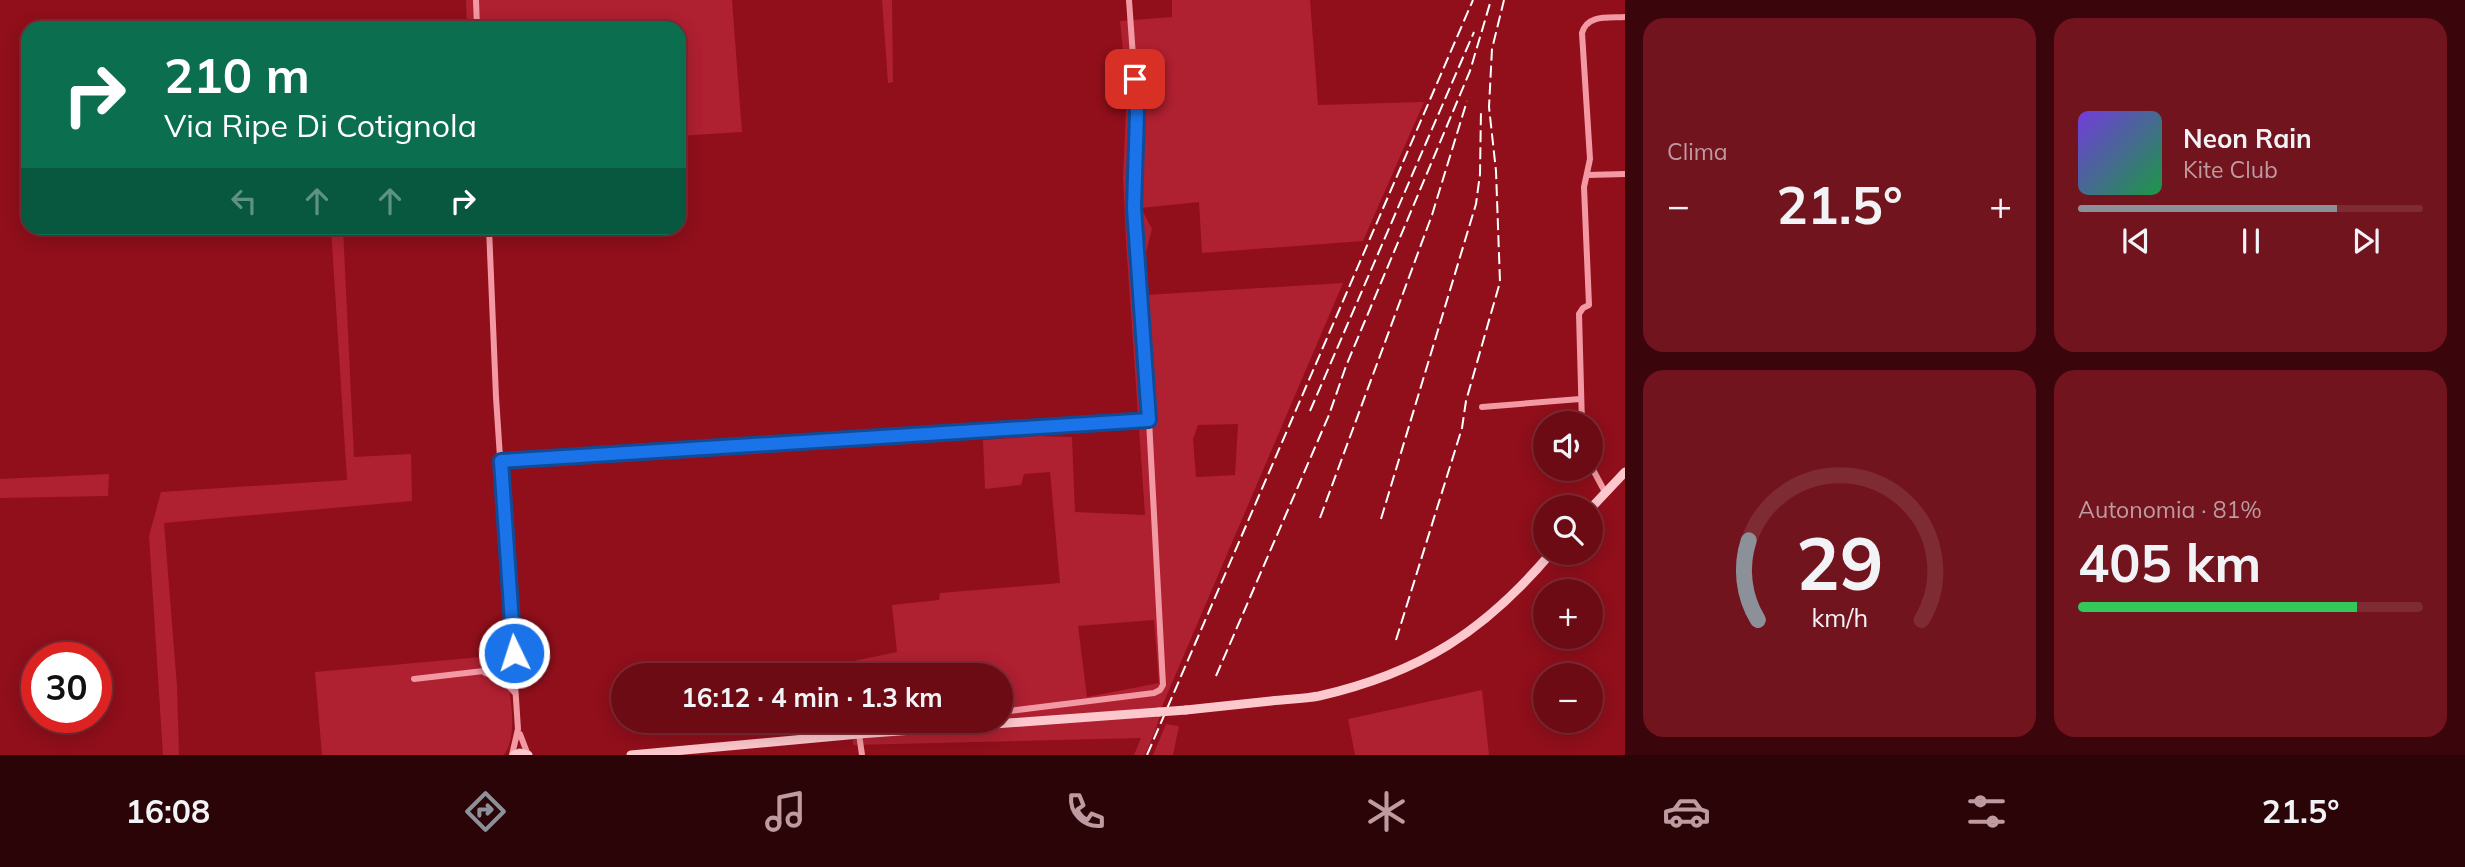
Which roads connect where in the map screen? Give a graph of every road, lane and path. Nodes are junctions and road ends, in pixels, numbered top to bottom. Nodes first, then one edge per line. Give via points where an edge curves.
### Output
1 (476, 0) edge
2 (1129, 0) edge
3 (1625, 18) edge
4 (477, 21) edge
5 (1625, 174) edge
6 (1587, 175) junction
7 (489, 235) edge
8 (1580, 399) junction
9 (1482, 407) dead end
10 (1580, 411) edge
11 (1149, 420) junction
12 (501, 461) junction
13 (1625, 472) edge
14 (1599, 481) edge
15 (1605, 492) junction
16 (1602, 495) edge
17 (1540, 565) edge
18 (514, 657) junction
19 (501, 669) junction
20 (483, 672) junction
21 (515, 676) junction
22 (414, 679) dead end
23 (504, 680) junction
24 (516, 696) junction
25 (1013, 711) edge
26 (1013, 724) edge
27 (518, 729) junction
28 (893, 733) edge
29 (859, 734) junction
30 (513, 755) edge
31 (528, 755) edge
32 (631, 755) edge
33 (862, 755) edge

1 - 4 street
2 - 11 street via 1137,113 1134,208
3 - 6 street via 1594,19 1583,29
5 - 6 street
6 - 8 street via 1589,304 1579,314
7 - 12 street
8 - 9 street
8 - 10 street
11 - 12 street
11 - 25 street via 1162,688 1154,694
12 - 18 street
13 - 15 main road
14 - 15 street
15 - 16 main road
17 - 26 main road, bridge via 1469,634 1379,680 1316,696
18 - 19 street
18 - 21 street
19 - 20 street
19 - 21 street
20 - 22 street
20 - 23 street
21 - 23 street
21 - 24 street
23 - 24 street
24 - 27 street
27 - 30 street
27 - 31 street
28 - 29 main road
29 - 32 main road
29 - 33 street
30 - 31 main road

